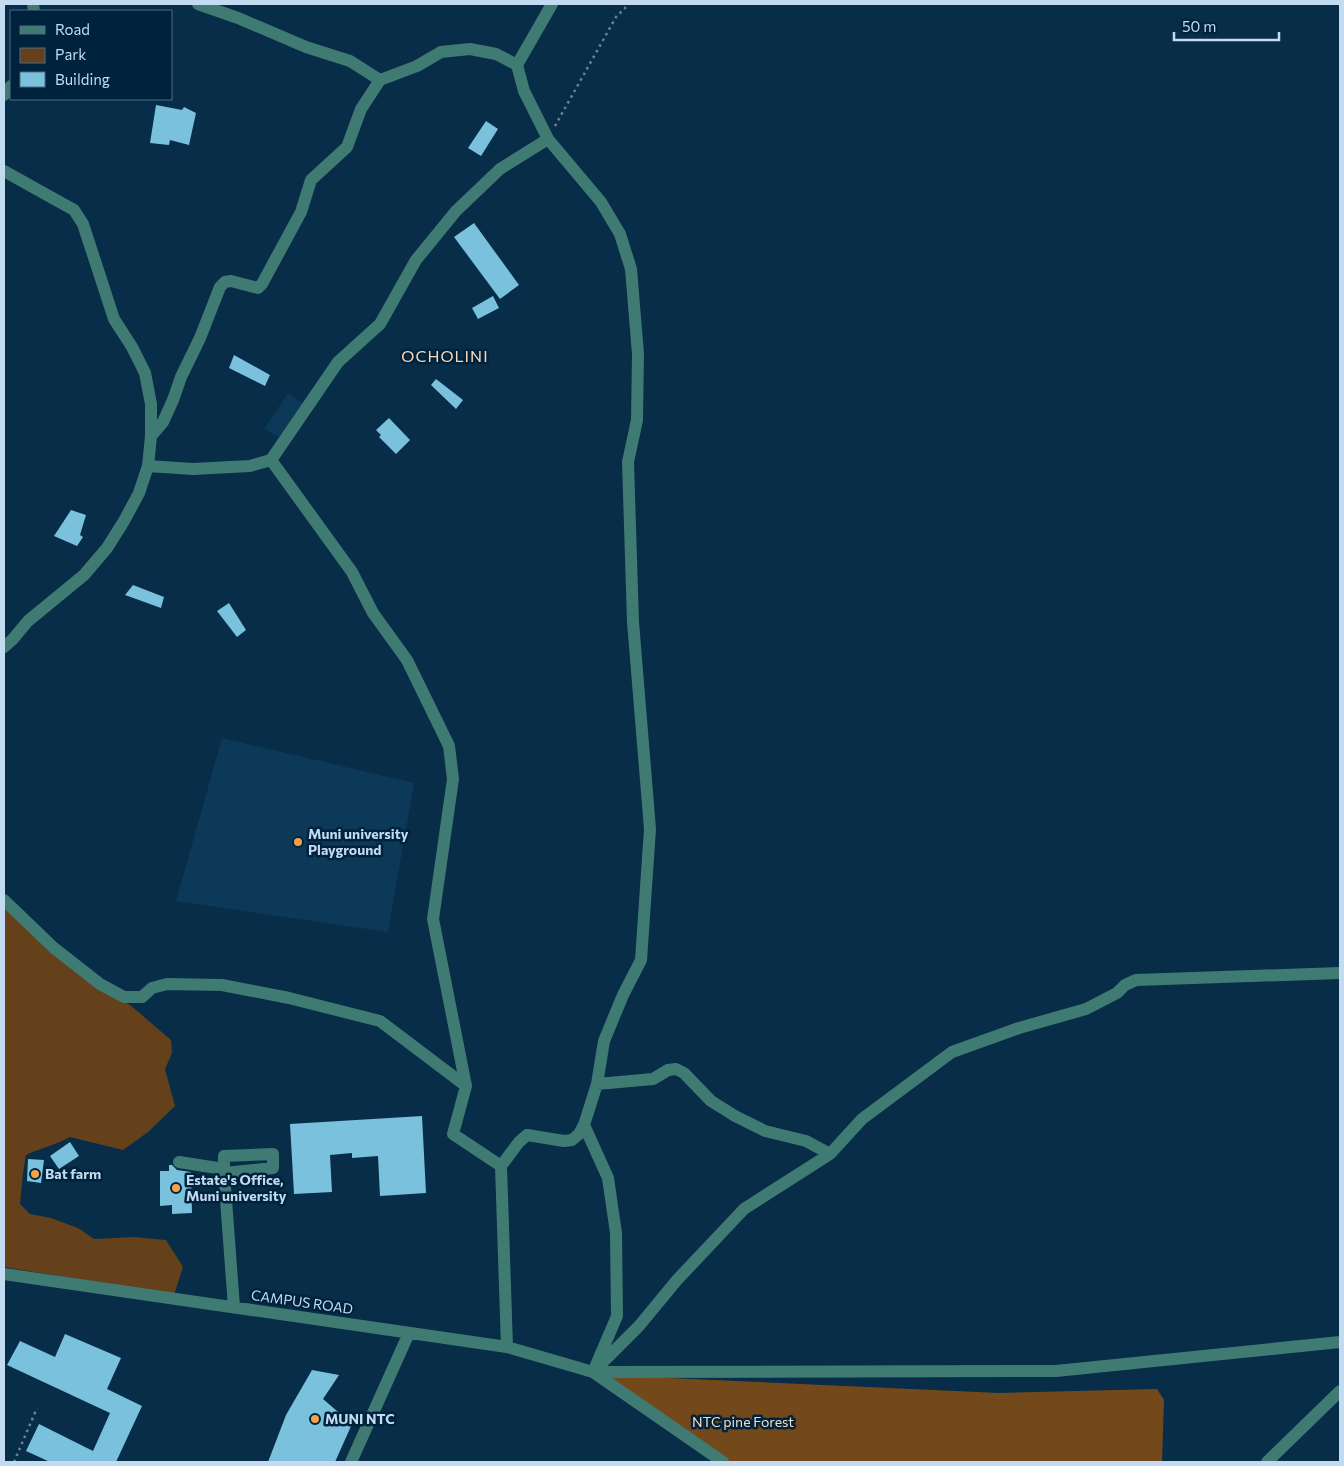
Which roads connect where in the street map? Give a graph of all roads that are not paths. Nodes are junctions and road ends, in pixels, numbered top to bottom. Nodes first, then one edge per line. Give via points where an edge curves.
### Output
1 (198, 4) edge
2 (552, 4) edge
3 (517, 65) junction
4 (380, 80) junction
5 (548, 139) junction
6 (4, 171) edge
7 (151, 436) junction
8 (271, 460) junction
9 (148, 466) junction
10 (4, 647) edge
11 (4, 900) edge
12 (1340, 973) edge
13 (597, 1084) junction
14 (466, 1086) junction
15 (584, 1125) junction
16 (830, 1154) junction
17 (179, 1162) dead end
18 (501, 1166) junction
19 (4, 1274) edge
20 (234, 1307) junction
21 (409, 1333) junction
22 (1340, 1342) edge
23 (507, 1347) junction
24 (593, 1372) junction
25 (1340, 1391) edge
26 (351, 1462) edge
27 (723, 1462) edge
28 (1267, 1462) edge

1 - 4 street via 350,61
2 - 3 street
3 - 4 street via 496,54 470,49 441,52 417,66
3 - 5 street via 524,91
4 - 7 street via 361,108 347,147 311,180 301,212 262,284 258,288 231,281 220,287 163,422
5 - 8 street via 500,169 456,211 416,260 380,324 338,362
5 - 13 street via 600,202 620,234 631,269 638,354 637,420 628,462 633,622 650,829 641,960 604,1041
6 - 7 street via 74,210 83,224 114,319 145,373 151,404
7 - 9 street
8 - 9 street via 250,466 192,469
8 - 14 street via 352,572 373,613 407,660 450,746 453,779 433,919
9 - 10 street via 139,493 107,548 84,575 45,606
11 - 14 street via 54,948 100,984 124,997 142,997 152,988 166,984 222,986 290,998 380,1020
12 - 16 street via 1136,980 1086,1010 1020,1028 952,1052 862,1119
13 - 15 street
13 - 16 street via 653,1079 676,1069 711,1101 735,1116 764,1131 806,1141
14 - 18 street via 453,1134
15 - 18 street via 572,1140 527,1135
15 - 24 street via 608,1178 616,1233 618,1316
16 - 24 street via 744,1209 677,1280 640,1326
17 - 20 street via 224,1168 224,1156 273,1154 273,1168 224,1173
18 - 23 street
19 - 20 street, CAMPUS ROAD
20 - 21 street, CAMPUS ROAD
21 - 23 street, CAMPUS ROAD
21 - 26 street
22 - 24 street via 1056,1372
23 - 24 street, CAMPUS ROAD
24 - 27 street
25 - 28 street

